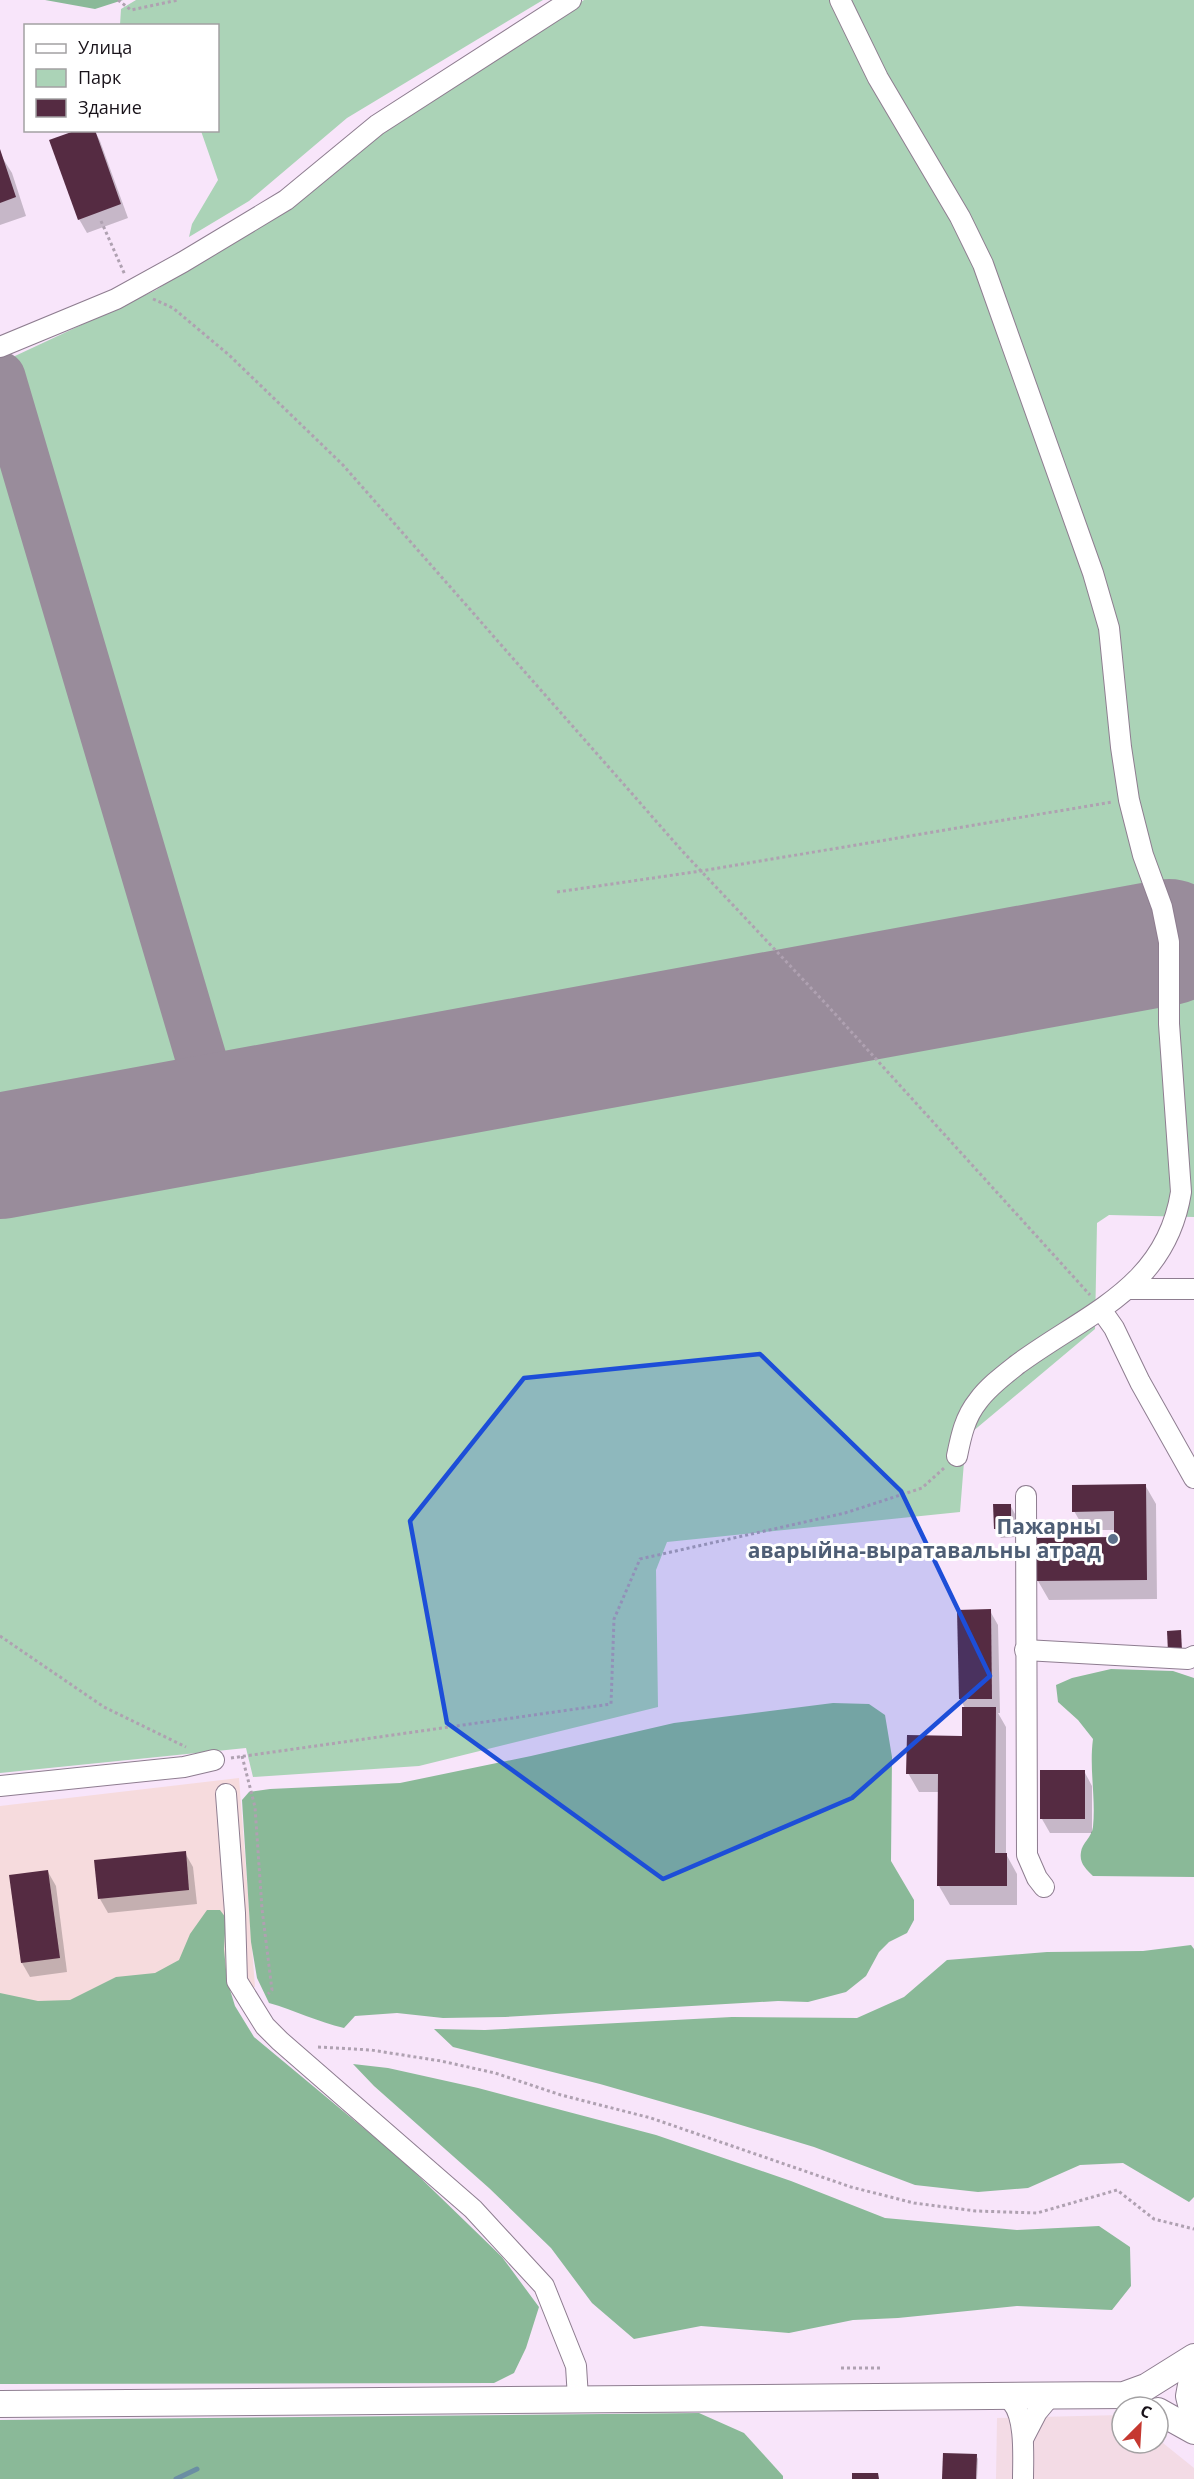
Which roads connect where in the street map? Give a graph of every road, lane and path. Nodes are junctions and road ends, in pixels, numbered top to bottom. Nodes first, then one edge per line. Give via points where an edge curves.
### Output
1 (118, 0) edge
2 (178, 0) edge
3 (571, 0) edge
4 (840, 0) edge
5 (101, 221) dead end
6 (131, 289) junction
7 (3, 339) edge
8 (1129, 800) junction
9 (701, 871) junction
10 (557, 892) dead end
11 (1194, 1288) edge
12 (1128, 1289) junction
13 (1102, 1311) junction
14 (957, 1455) joint
15 (1194, 1478) edge
16 (1026, 1496) dead end
17 (0, 1636) edge
18 (1025, 1650) junction
19 (1194, 1656) edge
20 (242, 1756) junction
21 (214, 1760) junction
22 (0, 1786) edge
23 (226, 1794) dead end
24 (1044, 1887) dead end
25 (254, 2008) junction
26 (280, 2041) junction
27 (1194, 2229) edge
28 (1194, 2357) edge
29 (841, 2368) dead end
30 (881, 2368) dead end
31 (1194, 2368) edge
32 (1000, 2394) junction
33 (1052, 2394) junction
34 (1125, 2395) joint
35 (578, 2398) junction
36 (0, 2404) edge
37 (1194, 2416) edge
38 (1170, 2417) edge
39 (1194, 2431) edge
40 (1023, 2439) junction
41 (1023, 2479) edge

1 - 2 path via 131,10
3 - 6 lane via 376,125 286,200
4 - 8 lane via 878,78 960,217 1005,324 1109,628
5 - 6 path
6 - 7 lane via 116,299
6 - 9 path via 173,308 229,355 343,465
8 - 9 path
8 - 12 lane via 1162,907 1168,942 1169,1024 1181,1192 1178,1216 1159,1253
9 - 10 path
9 - 13 path via 1087,1290
11 - 12 lane
12 - 13 lane
13 - 14 lane via 1037,1351 978,1400 963,1427
13 - 15 lane
14 - 20 path via 922,1488 845,1513 640,1559 614,1619 611,1704
16 - 18 lane
17 - 21 path via 104,1707
18 - 19 lane via 1175,1659
18 - 24 lane via 1027,1855
20 - 21 path
20 - 25 path via 255,1807 272,1990
21 - 22 lane via 184,1767
23 - 25 lane via 237,1981
25 - 26 lane
26 - 27 path via 318,2048 371,2050 495,2073 651,2118 851,2187 914,2203 1037,2213 1117,2190 1155,2219
26 - 35 lane via 473,2209 544,2286 576,2366
28 - 34 main road via 1146,2387
29 - 30 path
31 - 37 main road via 1189,2396
32 - 33 main road
32 - 35 main road
32 - 40 lane via 1012,2402
33 - 34 main road
33 - 40 lane
35 - 36 main road
38 - 39 main road
40 - 41 lane

